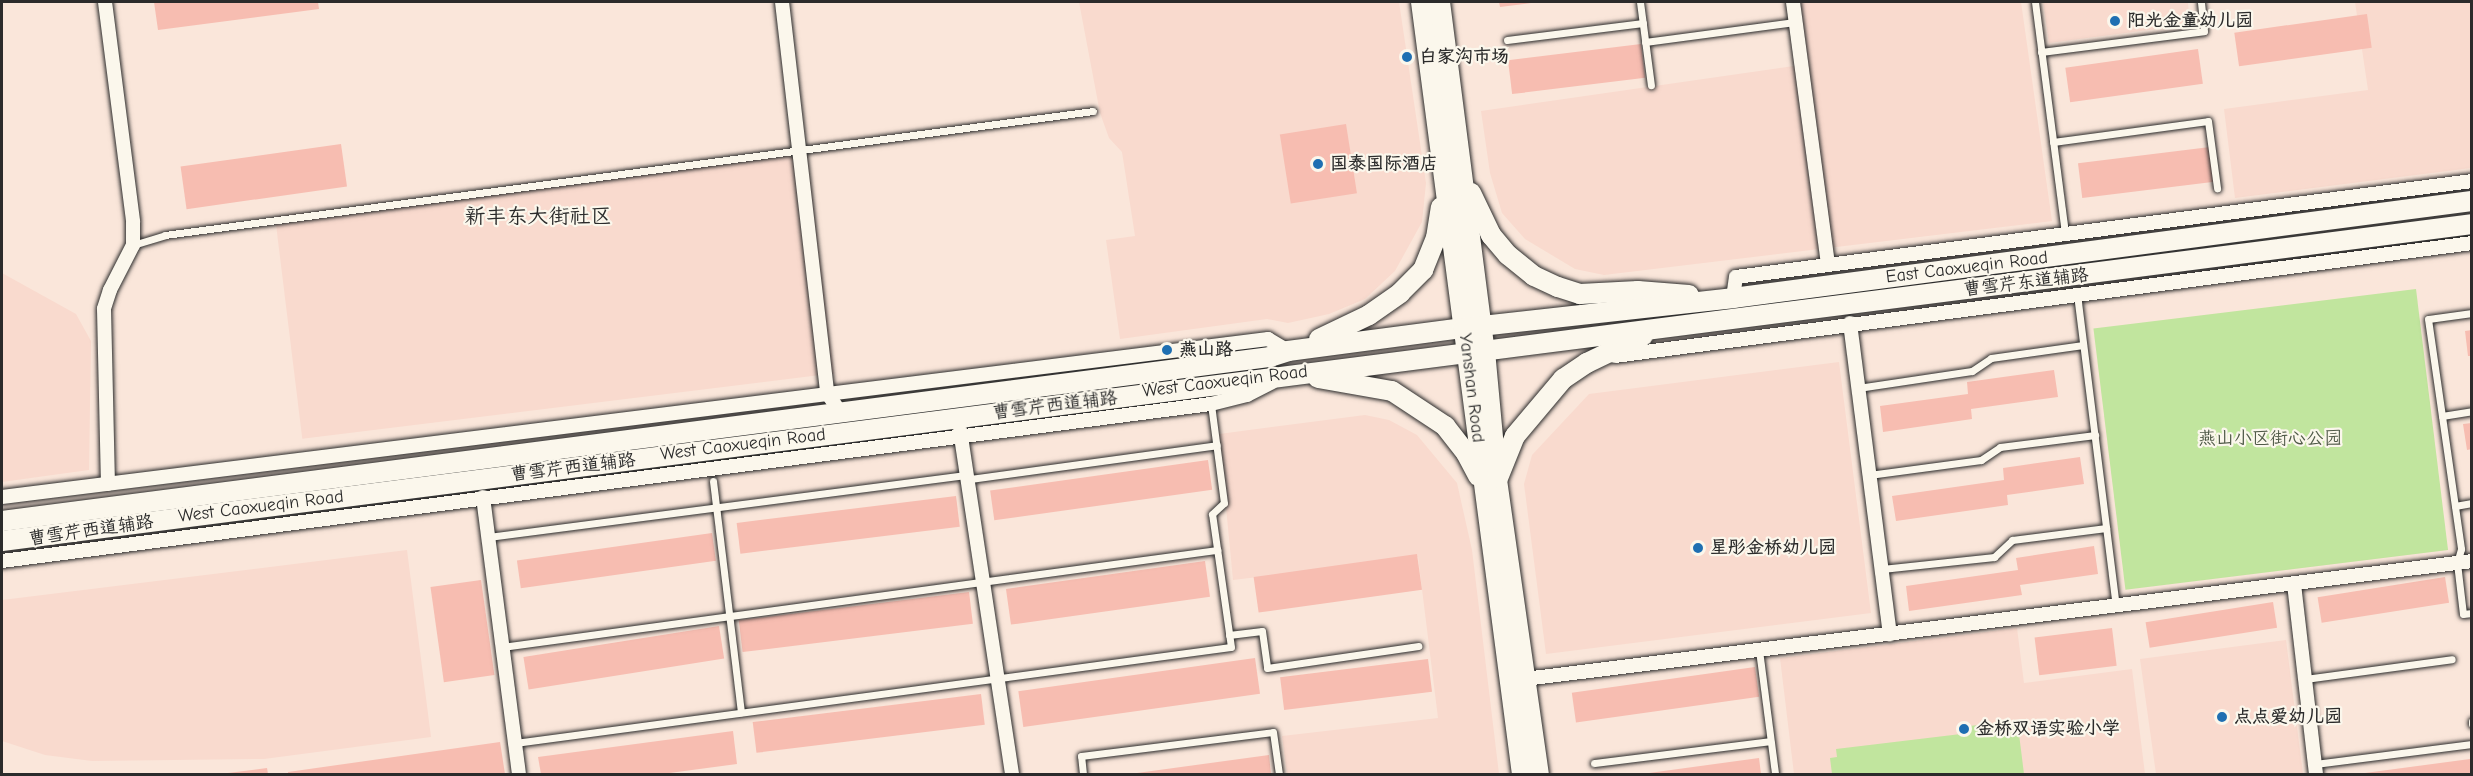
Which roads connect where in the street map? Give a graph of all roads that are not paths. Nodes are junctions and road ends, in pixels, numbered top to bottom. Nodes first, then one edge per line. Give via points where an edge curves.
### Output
1 (105, 2) edge
2 (782, 2) edge
3 (1421, 2) edge
4 (1440, 2) edge
5 (1640, 2) edge
6 (1793, 2) edge
7 (2035, 2) edge
8 (2201, 2) edge
9 (1795, 22) junction
10 (1643, 23) junction
11 (1508, 40) dead end
12 (1645, 42) junction
13 (2041, 52) junction
14 (1650, 85) dead end
15 (1093, 111) dead end
16 (2053, 142) junction
17 (799, 150) junction
18 (1460, 168) junction
19 (2472, 181) edge
20 (1444, 183) junction
21 (2217, 188) dead end
22 (2472, 201) edge
23 (2472, 224) edge
24 (2065, 234) junction
25 (2472, 243) edge
26 (133, 244) junction
27 (1828, 264) junction
28 (2077, 294) junction
29 (1733, 298) junction
30 (2472, 313) edge
31 (1850, 323) junction
32 (1662, 327) junction
33 (1472, 328) junction
34 (2083, 345) junction
35 (1288, 351) junction
36 (1476, 352) junction
37 (1587, 363) junction
38 (1285, 374) junction
39 (1858, 388) junction
40 (827, 393) junction
41 (1211, 404) junction
42 (2472, 411) edge
43 (841, 413) junction
44 (2442, 416) junction
45 (959, 427) junction
46 (2095, 435) junction
47 (1217, 445) junction
48 (1869, 475) junction
49 (970, 477) junction
50 (713, 481) dead end
51 (108, 484) junction
52 (1490, 484) junction
53 (2, 497) edge
54 (483, 497) junction
55 (2472, 504) edge
56 (2455, 506) junction
57 (716, 507) junction
58 (2, 521) edge
59 (2106, 528) junction
60 (488, 537) junction
61 (2, 541) edge
62 (1216, 550) junction
63 (2, 561) edge
64 (2464, 562) edge
65 (1882, 570) junction
66 (985, 582) junction
67 (2294, 584) junction
68 (2116, 606) junction
69 (2472, 613) edge
70 (730, 616) junction
71 (1890, 634) junction
72 (1229, 635) junction
73 (1418, 646) dead end
74 (502, 647) junction
75 (1759, 650) junction
76 (2452, 659) dead end
77 (998, 678) junction
78 (1525, 679) junction
79 (2305, 679) junction
80 (741, 712) junction
81 (1770, 741) junction
82 (515, 743) junction
83 (2472, 744) edge
84 (1594, 763) dead end
85 (2316, 769) edge
86 (519, 774) edge
87 (1011, 774) edge
88 (1083, 774) edge
89 (1279, 774) edge
90 (1522, 774) edge
91 (1539, 774) edge
92 (1775, 774) edge

1 - 26 street
2 - 17 street
3 - 20 main road, Yanshan Road
4 - 18 main road, Yanshan Road
5 - 10 lane
6 - 9 street
7 - 13 lane
8 - 13 lane via 2204,31
9 - 12 lane
9 - 27 street
10 - 11 lane
10 - 12 lane
12 - 14 lane
13 - 16 lane
15 - 17 lane
16 - 21 lane via 2208,121
16 - 24 lane
17 - 26 lane via 165,235
17 - 40 street
18 - 29 main road via 1491,235 1534,276 1580,294 1638,291
18 - 33 main road, Yanshan Road
19 - 24 street
20 - 33 main road, Yanshan Road
20 - 35 main road via 1436,238 1423,270 1370,315
22 - 29 main road, East Caoxueqin Road
23 - 32 main road, East Caoxueqin Road
24 - 27 street
25 - 28 street, 曹雪芹东道辅路
26 - 51 street via 104,309
27 - 29 street via 1736,276
28 - 31 street, 曹雪芹东道辅路
28 - 34 lane
29 - 33 main road, East Caoxueqin Road
30 - 44 lane via 2428,319
31 - 37 street, 曹雪芹东道辅路 via 1640,350
31 - 39 street
32 - 36 main road, East Caoxueqin Road
32 - 37 main road
33 - 35 main road, West Caoxueqin Road
33 - 36 main road, Yanshan Road
34 - 39 lane via 1991,358 1972,371
34 - 46 lane
35 - 40 street via 1268,339
35 - 43 main road, West Caoxueqin Road via 1270,357
36 - 38 main road, West Caoxueqin Road
36 - 52 main road, Yanshan Road
37 - 52 main road via 1563,379 1515,436
38 - 41 street, 曹雪芹西道辅路 via 1247,395
38 - 45 main road, West Caoxueqin Road
38 - 52 main road via 1392,391 1445,426
39 - 48 street
40 - 43 street
40 - 51 street
41 - 45 street, 曹雪芹西道辅路
41 - 47 lane
42 - 44 lane
43 - 58 main road, West Caoxueqin Road
44 - 56 lane
45 - 49 street
45 - 54 street, 曹雪芹西道辅路
45 - 61 main road, West Caoxueqin Road
46 - 48 lane via 2000,447 1981,460
46 - 59 lane
47 - 49 lane
47 - 62 lane via 1224,503 1212,514
48 - 65 street
49 - 57 lane
49 - 66 street
50 - 57 lane
51 - 53 street
52 - 78 main road, Yanshan Road
52 - 90 main road, Yanshan Road
54 - 60 street
54 - 63 street, 曹雪芹西道辅路
55 - 56 lane
56 - 64 lane
57 - 60 lane
57 - 70 lane
59 - 65 lane via 2012,540 1994,556
59 - 68 lane
60 - 74 street
62 - 66 lane
62 - 72 lane
64 - 67 street
64 - 69 lane via 2463,614
65 - 71 street
66 - 70 lane
66 - 77 street
67 - 68 street
67 - 79 street
68 - 71 street
70 - 74 lane
70 - 80 lane
71 - 75 street
72 - 73 lane via 1262,631 1267,668
72 - 77 lane via 1231,647
74 - 82 street
75 - 78 street
75 - 81 lane
76 - 79 lane
77 - 80 lane
77 - 87 street
78 - 91 main road, Yanshan Road
79 - 85 street
80 - 82 lane
81 - 84 lane
81 - 92 lane
82 - 86 street
83 - 85 lane
88 - 89 lane via 1081,756 1273,732

